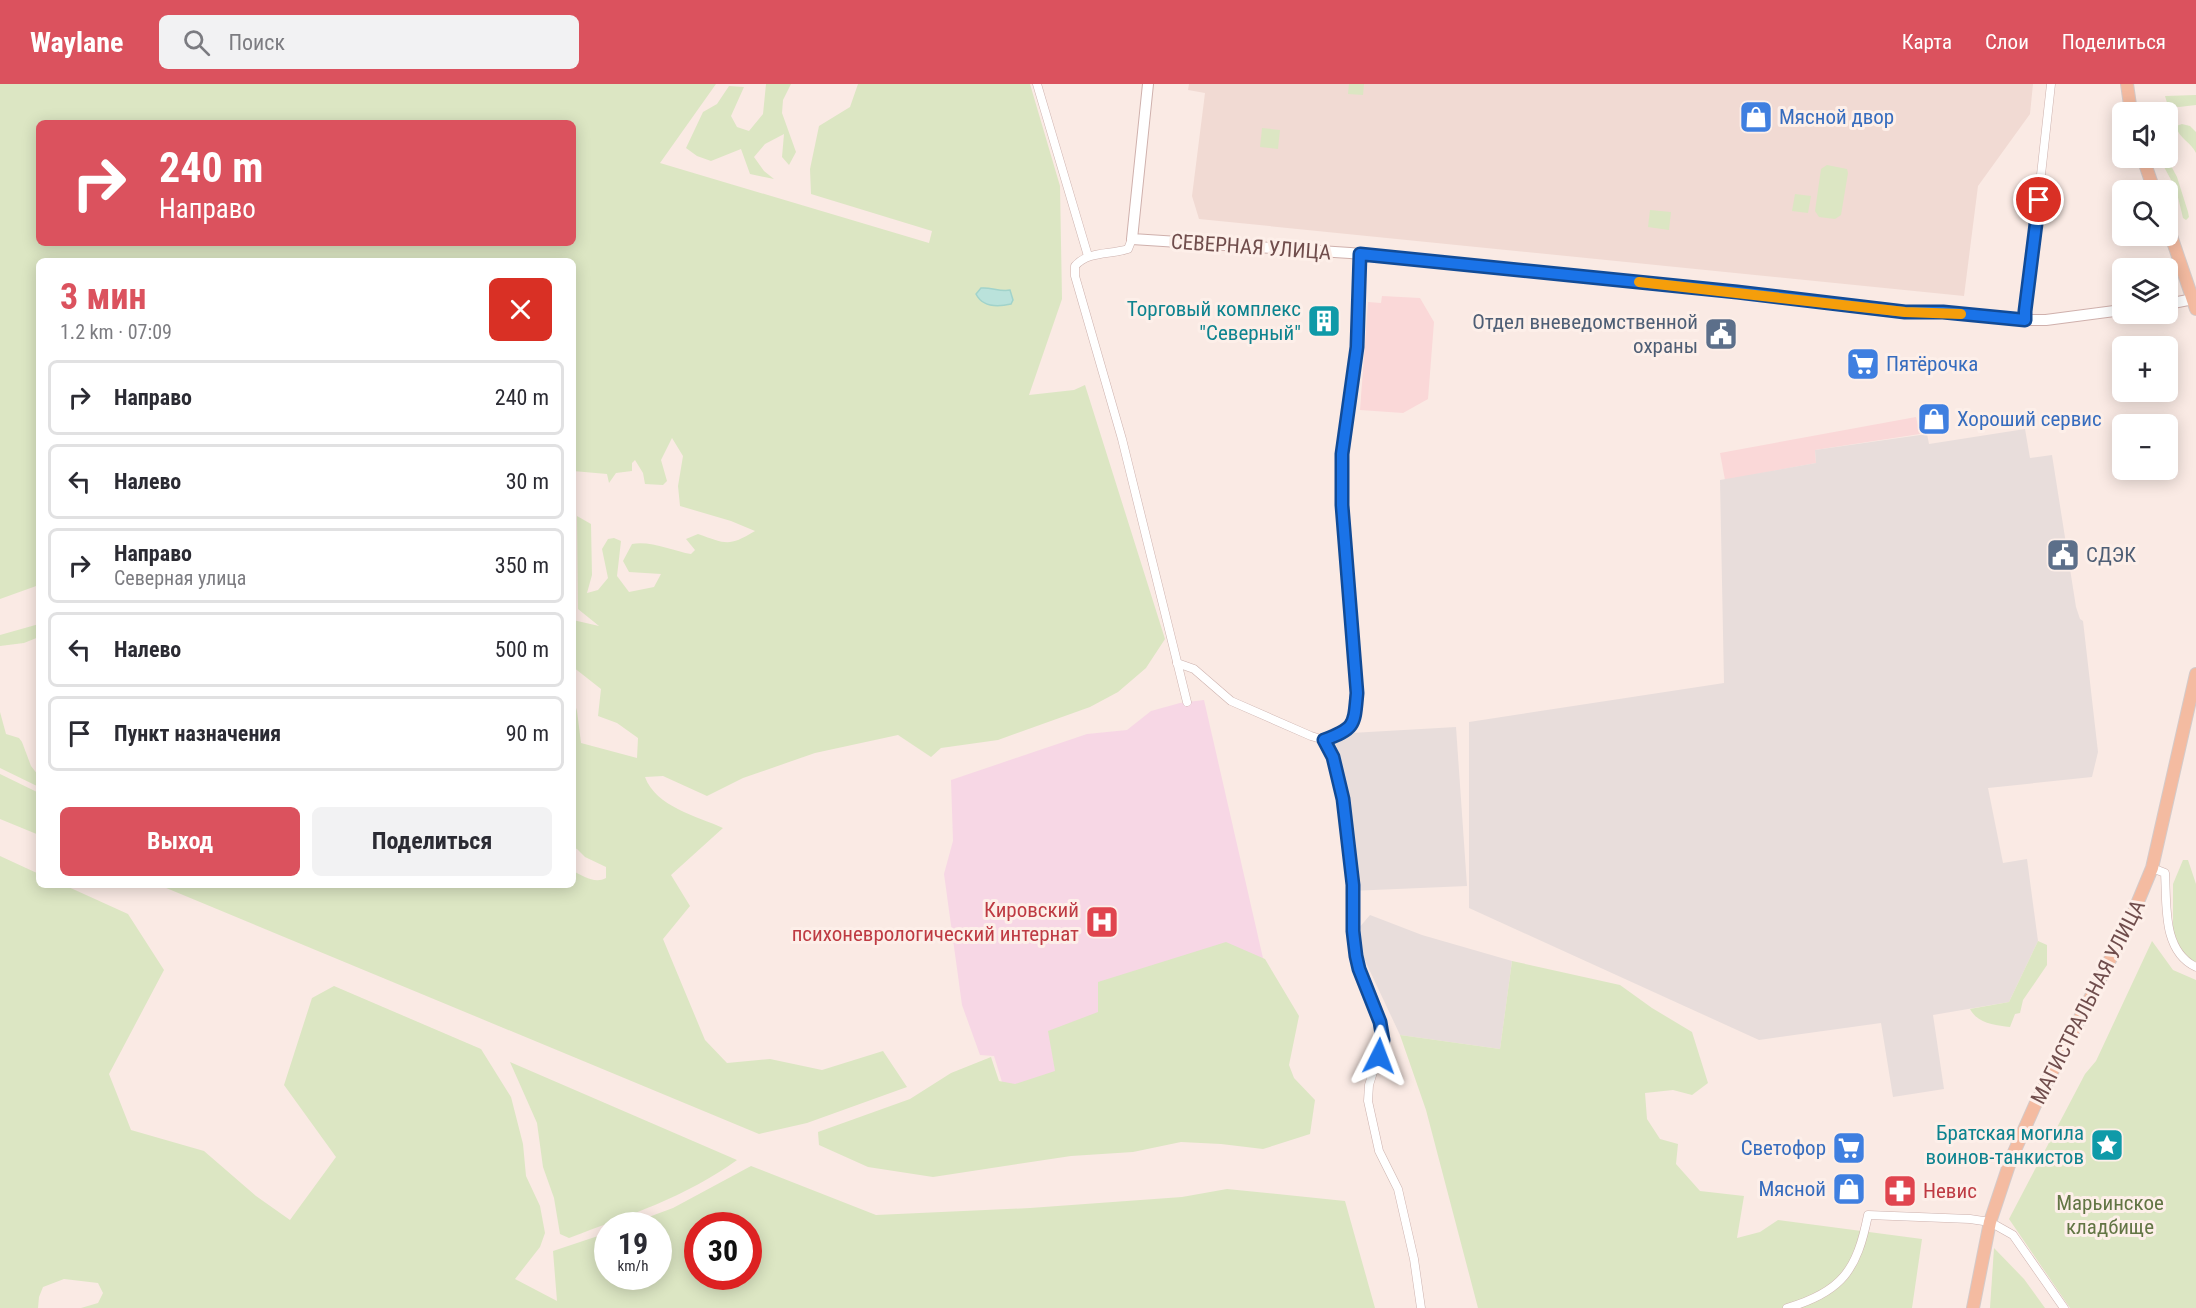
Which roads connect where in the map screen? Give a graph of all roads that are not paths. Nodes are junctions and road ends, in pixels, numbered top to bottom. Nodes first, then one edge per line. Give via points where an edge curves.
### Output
1 (1037, 84) edge
2 (1148, 84) edge
3 (2051, 84) edge
4 (2127, 84) edge
5 (2130, 102) edge
6 (1132, 239) junction
7 (2174, 246) edge
8 (1360, 254) junction
9 (1088, 256) junction
10 (2178, 304) edge
11 (2194, 304) edge
12 (2112, 311) edge
13 (2025, 320) junction
14 (1177, 663) junction
15 (2196, 674) edge
16 (1187, 702) dead end
17 (1324, 740) junction
18 (2152, 868) junction
19 (2196, 967) edge
20 (1990, 1222) junction
21 (1421, 1308) edge
22 (1787, 1308) edge
23 (1973, 1308) edge
24 (2064, 1308) edge

1 - 9 street
2 - 6 street
3 - 13 street
4 - 5 main road
6 - 8 street, СЕВЕРНАЯ УЛИЦА
6 - 9 street via 1128,249
7 - 11 main road
8 - 13 street, СЕВЕРНАЯ УЛИЦА via 1905,312
8 - 17 street via 1357,347 1342,454 1342,505 1357,693 1354,721 1346,731
9 - 14 street via 1075,266 1075,276 1122,439
10 - 11 street
12 - 13 street, СЕВЕРНАЯ УЛИЦА
14 - 16 street
14 - 17 street via 1194,669 1232,701
15 - 18 main road, МАГИСТРАЛЬНАЯ УЛИЦА
17 - 21 street via 1333,757 1343,799 1356,956 1383,1040 1368,1101 1379,1151 1398,1189
18 - 19 street via 2165,873 2171,938 2176,950
18 - 20 main road, МАГИСТРАЛЬНАЯ УЛИЦА via 2130,921 2021,1135
20 - 22 street via 1868,1215 1863,1241 1850,1269 1830,1291
20 - 23 main road, МАГИСТРАЛЬНАЯ УЛИЦА
20 - 24 street via 2013,1235

